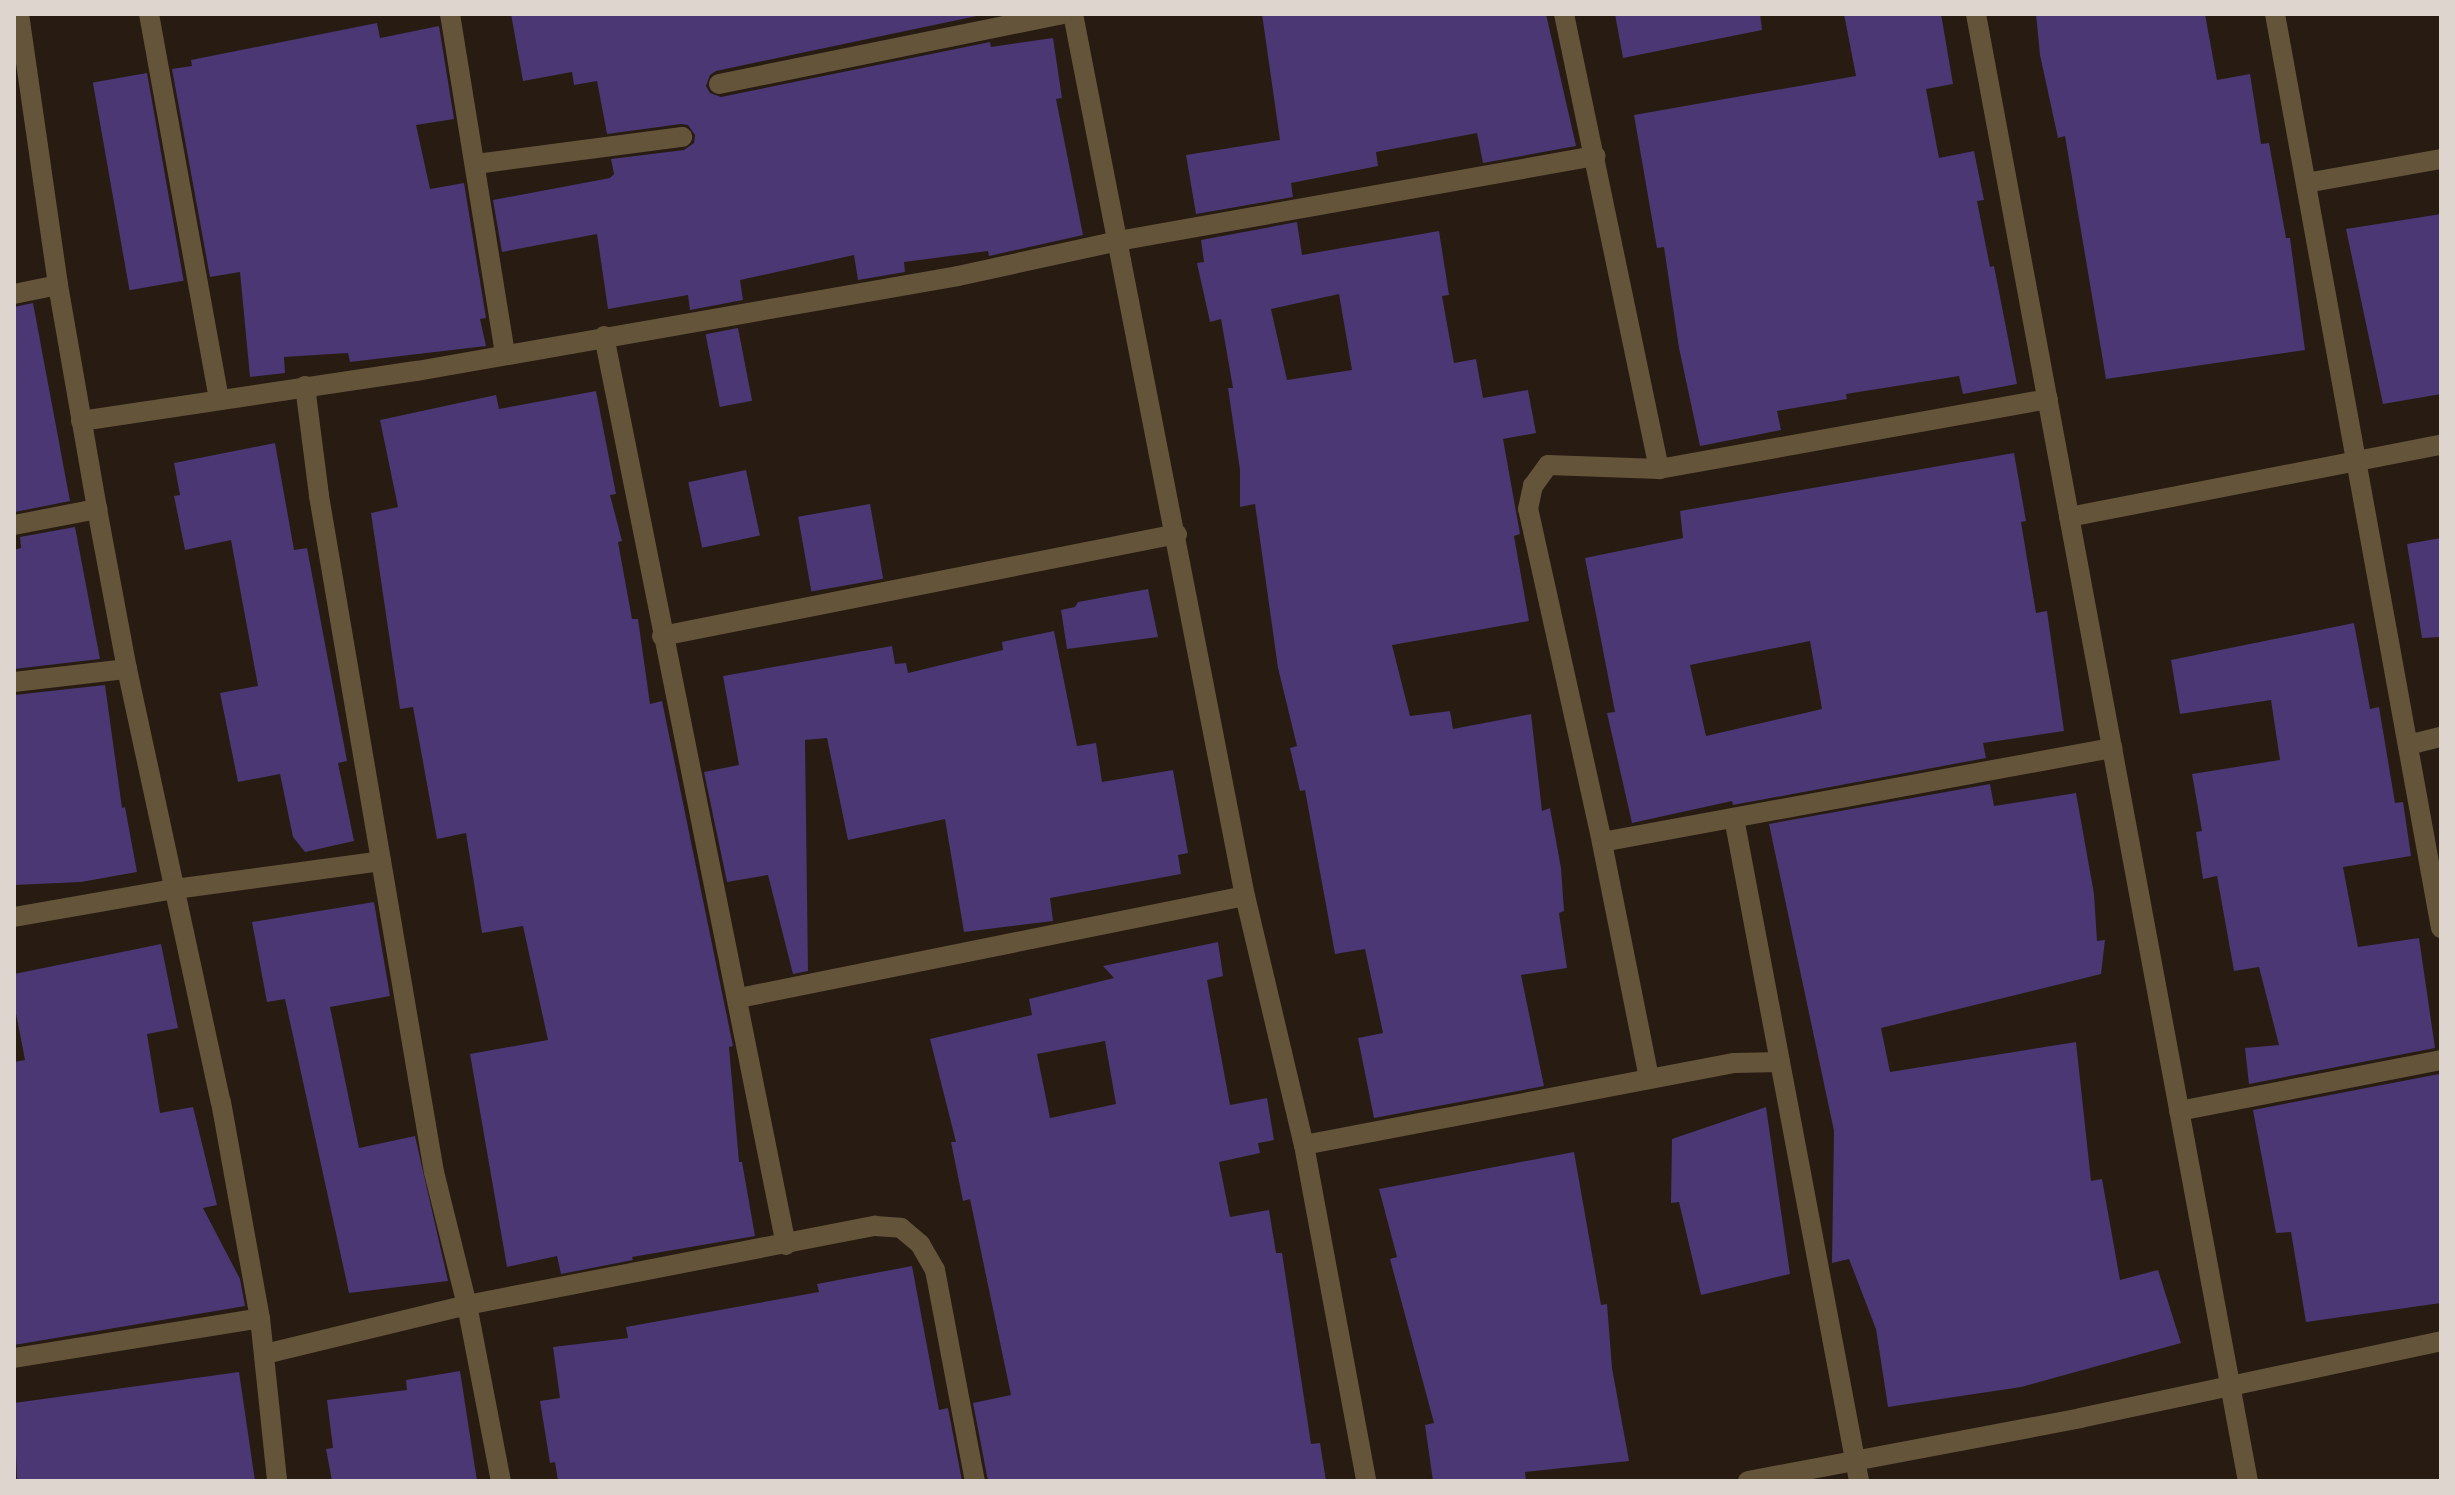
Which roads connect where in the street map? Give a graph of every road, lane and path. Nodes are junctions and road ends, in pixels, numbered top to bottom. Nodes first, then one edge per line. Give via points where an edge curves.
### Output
1 (19, 14) edge
2 (149, 14) edge
3 (450, 14) edge
4 (1062, 14) edge
5 (1073, 14) edge
6 (1564, 14) edge
7 (1976, 14) edge
8 (2275, 14) edge
9 (719, 84) dead end
10 (682, 137) dead end
11 (1596, 156) junction
12 (2441, 159) edge
13 (476, 164) junction
14 (2306, 183) junction
15 (1118, 241) junction
16 (58, 285) junction
17 (14, 294) edge
18 (604, 336) junction
19 (505, 355) junction
20 (305, 386) junction
21 (2048, 399) junction
22 (219, 400) junction
23 (81, 421) junction
24 (2441, 445) edge
25 (2356, 461) junction
26 (1659, 469) junction
27 (97, 509) junction
28 (2069, 517) junction
29 (14, 525) edge
30 (1177, 534) junction
31 (662, 636) junction
32 (127, 669) junction
33 (14, 682) edge
34 (2441, 737) edge
35 (2408, 745) junction
36 (2112, 748) junction
37 (1734, 818) junction
38 (1602, 842) junction
39 (381, 861) junction
40 (175, 889) junction
41 (1245, 896) junction
42 (14, 917) edge
43 (2441, 928) edge
44 (739, 998) junction
45 (2441, 1060) edge
46 (1780, 1062) junction
47 (1649, 1078) junction
48 (2179, 1111) junction
49 (1304, 1145) junction
50 (786, 1245) junction
51 (467, 1305) junction
52 (260, 1318) junction
53 (2441, 1341) edge
54 (265, 1354) junction
55 (14, 1358) edge
56 (2230, 1383) junction
57 (1857, 1471) edge
58 (277, 1481) edge
59 (501, 1481) edge
60 (975, 1481) edge
61 (1366, 1481) edge
62 (1748, 1481) edge
63 (2248, 1481) edge

1 - 16 street
2 - 22 street
3 - 13 street
4 - 9 street
5 - 15 street
6 - 11 street
7 - 21 street
8 - 14 street
10 - 13 street
11 - 15 street
11 - 26 street
12 - 14 street
13 - 19 street
14 - 25 street
15 - 18 street via 958,276
15 - 30 street
16 - 17 street
16 - 23 street
18 - 19 street
18 - 31 street
19 - 20 street
20 - 22 street
20 - 39 street
21 - 26 street
21 - 28 street
22 - 23 street
23 - 27 street
24 - 25 street
25 - 28 street
25 - 35 street
26 - 38 street via 1548,465 1533,486 1528,509
27 - 29 street
27 - 32 street
28 - 36 street
30 - 31 street
30 - 41 street
31 - 44 street
32 - 33 street
32 - 40 street
34 - 35 street
35 - 43 street
36 - 37 street
36 - 48 street
37 - 38 street
37 - 46 street
38 - 47 street
39 - 40 street
39 - 51 street via 434,1172
40 - 42 street
40 - 52 street
41 - 44 street
41 - 49 street
44 - 50 street
45 - 48 street
46 - 47 street via 1734,1063
46 - 57 street
47 - 49 street
48 - 56 street
49 - 61 street
50 - 51 street
50 - 60 street via 875,1226 901,1228 920,1244 935,1270
51 - 54 street
51 - 59 street
52 - 54 street
52 - 55 street
53 - 56 street
54 - 58 street
56 - 57 street
56 - 63 street
57 - 62 street

